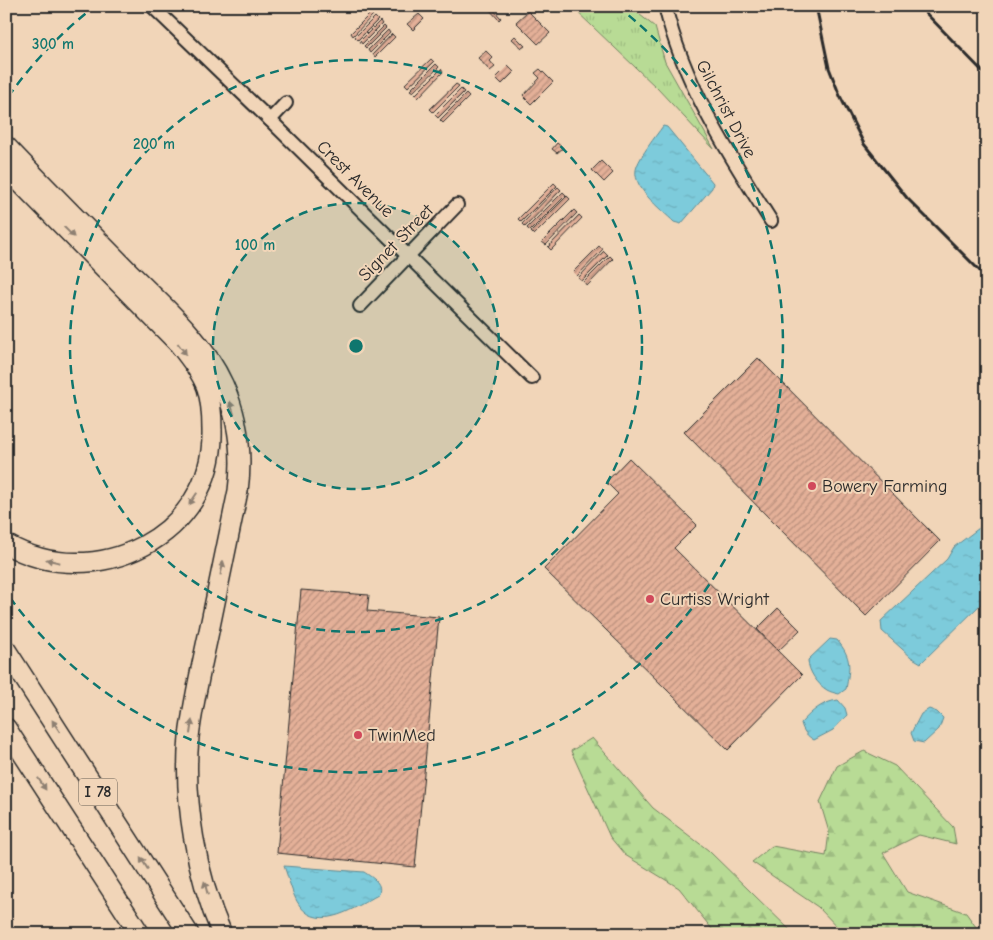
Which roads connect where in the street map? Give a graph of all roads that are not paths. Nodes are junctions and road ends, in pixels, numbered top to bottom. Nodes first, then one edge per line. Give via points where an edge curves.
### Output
1 (152, 6) edge
2 (665, 6) edge
3 (286, 103) dead end
4 (270, 120) junction
5 (6, 146) edge
6 (6, 168) edge
7 (457, 205) dead end
8 (771, 221) dead end
9 (408, 256) junction
10 (360, 306) dead end
11 (532, 378) dead end
12 (6, 544) edge
13 (6, 650) edge
14 (6, 728) edge
15 (140, 934) edge
16 (188, 934) edge
17 (222, 934) edge

1 - 4 street, Crest Avenue
2 - 8 street, Gilchrist Drive via 684,69 730,156
3 - 4 street
4 - 9 street, Crest Avenue
17 -> 5 highway via 213,914 195,841 188,756 195,701 241,472 239,436 234,417 223,383 198,345
6 -> 12 highway via 178,343 207,389 213,441 207,474 190,504 168,528 141,548 104,561 66,564
7 - 9 street, Signet Street
9 - 10 street, Signet Street
9 - 11 street, Crest Avenue
16 -> 13 highway, I 78
14 -> 15 highway, I 78

